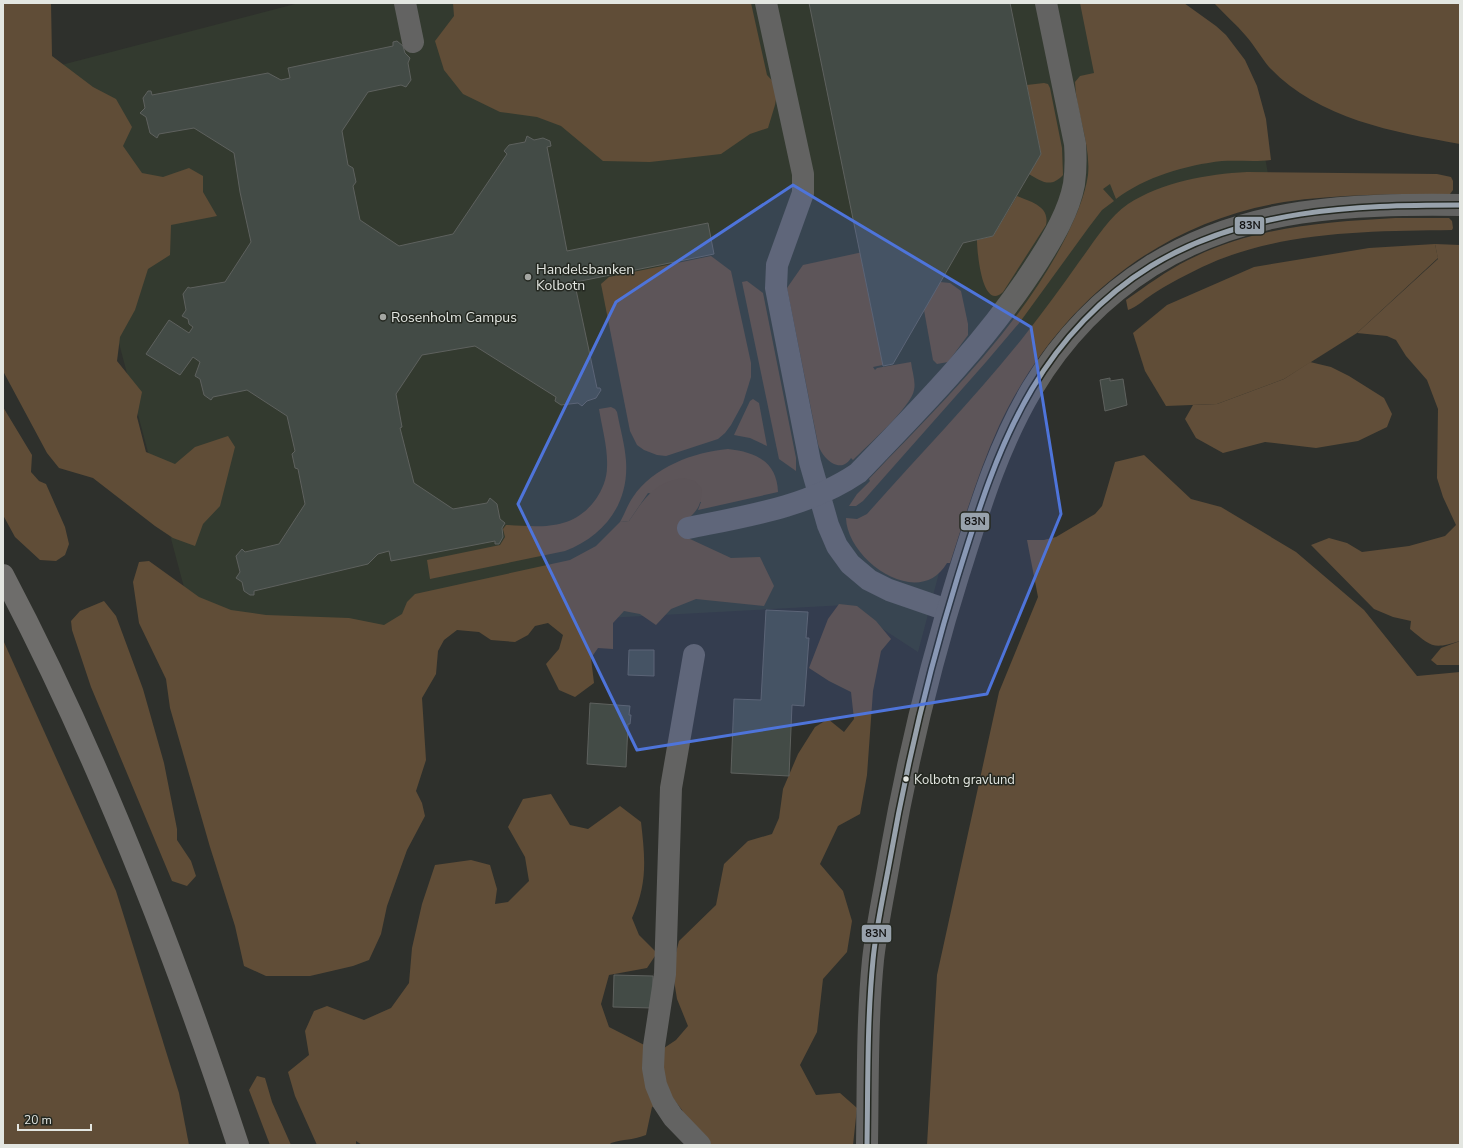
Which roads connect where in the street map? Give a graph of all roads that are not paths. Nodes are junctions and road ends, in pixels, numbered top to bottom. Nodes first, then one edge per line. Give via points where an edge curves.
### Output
1 (405, 3) edge
2 (766, 3) edge
3 (1046, 3) edge
4 (413, 42) dead end
5 (1460, 206) edge
6 (819, 495) junction
7 (688, 528) dead end
8 (3, 575) edge
9 (947, 610) junction
10 (694, 655) dead end
11 (238, 1145) edge
12 (700, 1145) edge
13 (867, 1145) edge

1 - 4 street
2 - 6 street via 803,174 803,193 777,265 776,288 810,462
3 - 6 street via 1075,144 1076,163 1074,185 1050,243 1024,283 968,356 858,473
5 - 9 street via 1347,207 1269,217 1211,234 1175,252 1125,284 1083,320 1063,343 1031,390 1000,453
6 - 7 street via 758,513
6 - 9 street via 834,539 850,564 869,580 889,590
8 - 11 main road via 46,660 124,835 197,1025
9 - 13 street via 910,756 878,926 868,1032
10 - 12 street via 671,788 665,974 653,1068 663,1102

